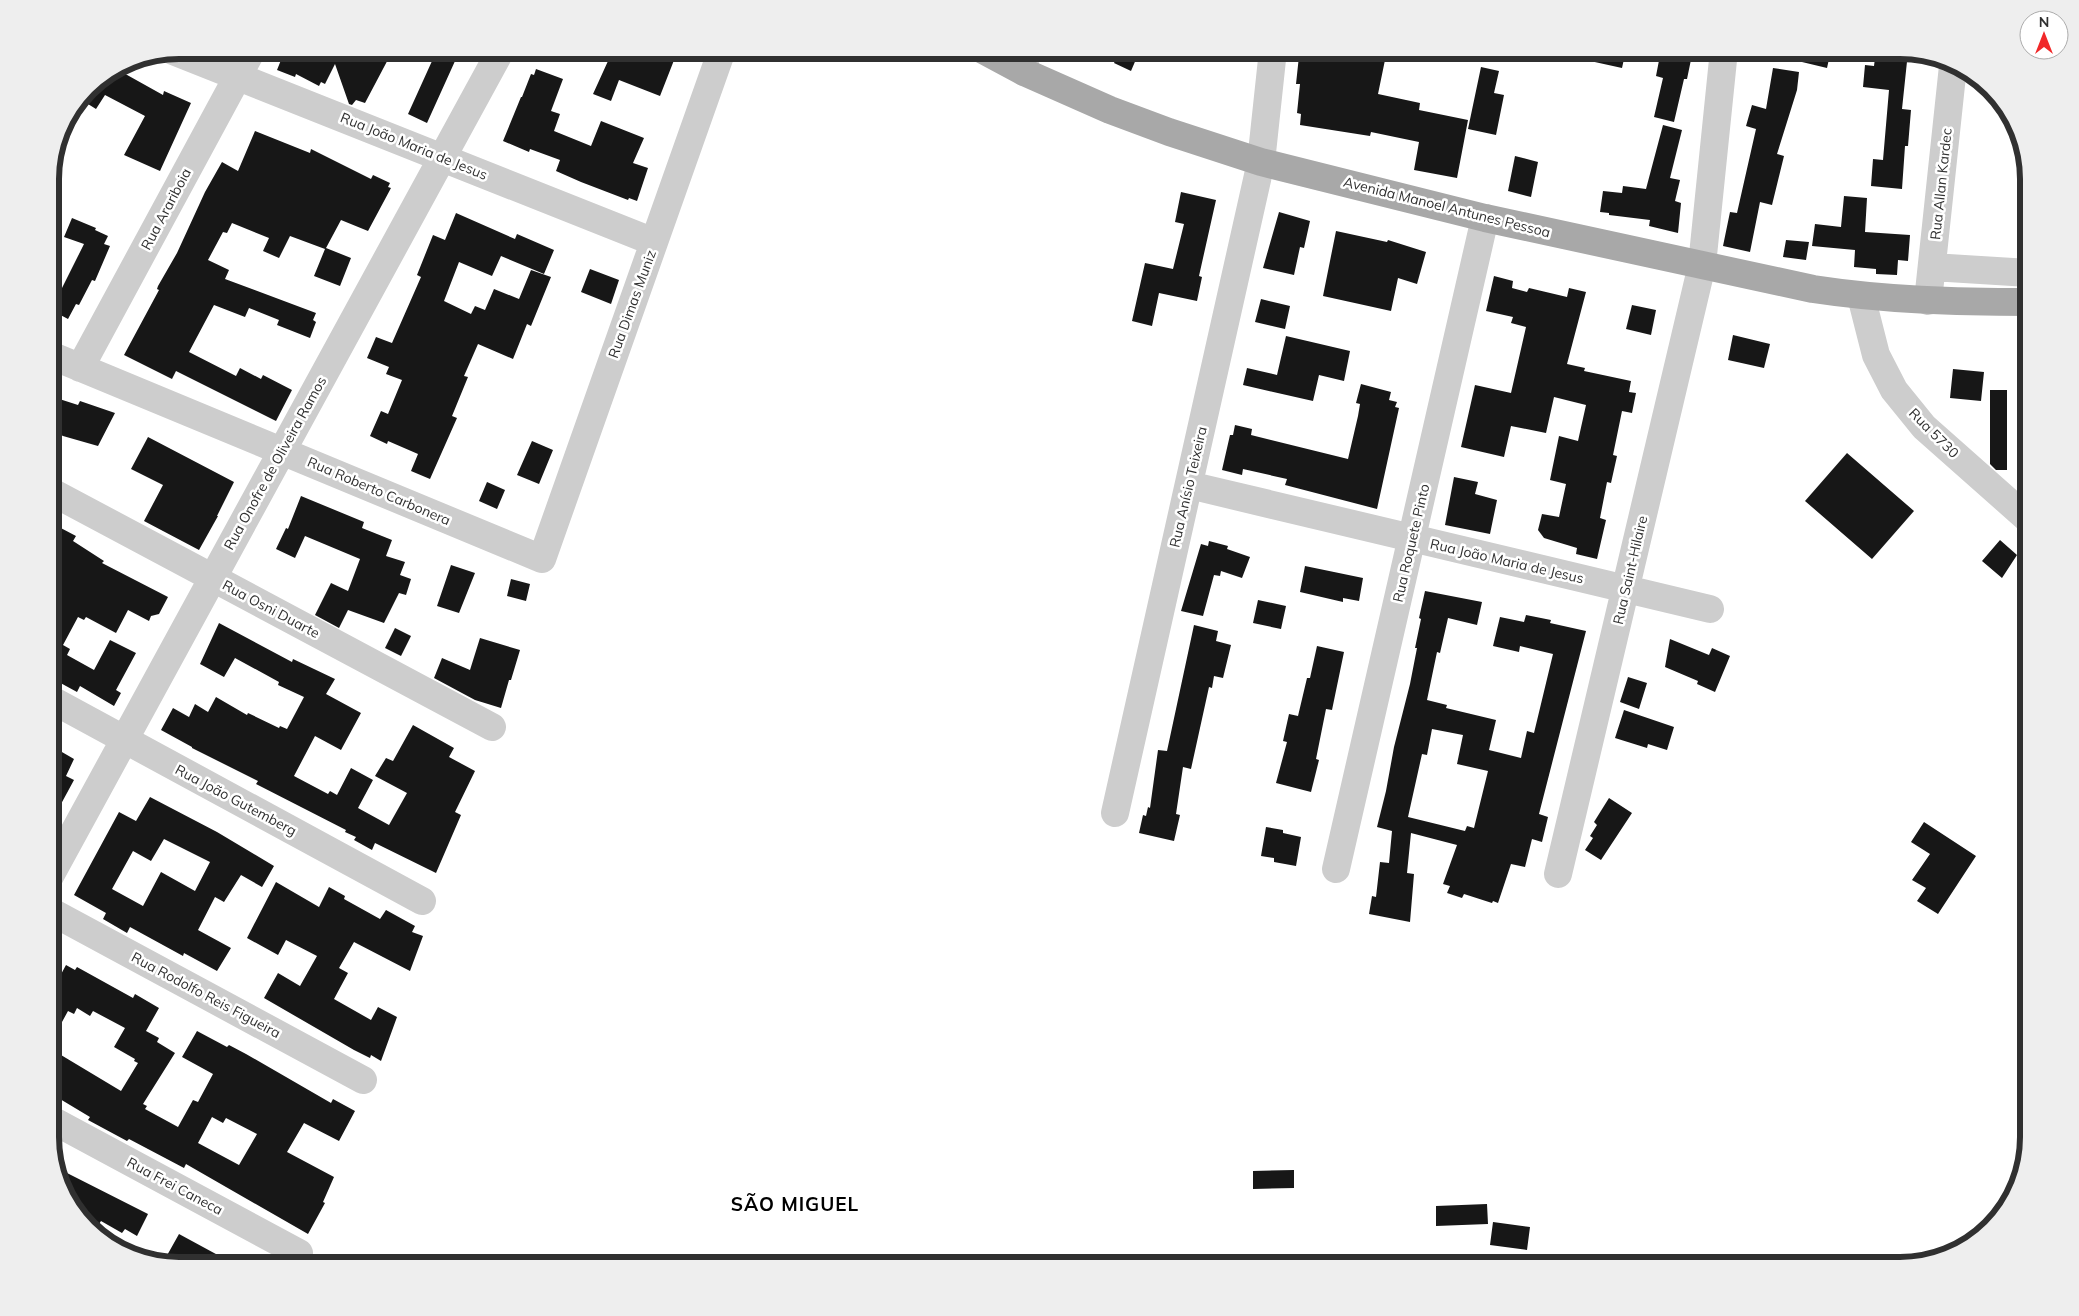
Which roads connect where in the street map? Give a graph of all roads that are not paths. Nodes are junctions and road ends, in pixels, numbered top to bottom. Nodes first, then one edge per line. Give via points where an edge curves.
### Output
1 (194, 59) edge
2 (247, 59) edge
3 (496, 59) edge
4 (719, 59) edge
5 (1272, 59) edge
6 (1723, 59) edge
7 (1025, 61) edge
8 (1952, 71) edge
9 (237, 76) junction
10 (442, 158) junction
11 (1261, 162) junction
12 (1485, 218) junction
13 (654, 242) junction
14 (1702, 265) junction
15 (1932, 267) junction
16 (2020, 273) edge
17 (1861, 296) junction
18 (1928, 301) junction
19 (2020, 302) edge
20 (59, 359) edge
21 (80, 368) junction
22 (282, 451) junction
23 (1188, 485) junction
24 (59, 496) edge
25 (2020, 512) edge
26 (1412, 538) junction
27 (542, 559) joint
28 (213, 578) junction
29 (1625, 589) junction
30 (1710, 609) dead end
31 (59, 704) edge
32 (492, 727) dead end
33 (124, 740) junction
34 (1115, 813) dead end
35 (59, 859) edge
36 (1336, 869) dead end
37 (1558, 874) dead end
38 (422, 901) dead end
39 (59, 916) edge
40 (363, 1080) dead end
41 (59, 1124) edge
42 (299, 1253) dead end

1 - 9 street, Rua João Maria de Jesus
2 - 9 street, Rua Arariboia
3 - 10 street, Rua Onofre de Oliveira Ramos
4 - 13 street, Rua Dimas Muniz
5 - 11 street, Rua Anísio Teixeira
6 - 14 street, Rua Saint-Hilaire
7 - 11 main road, Avenida Manoel Antunes Pessoa via 1110,110
8 - 15 street, Rua Allan Kardec
9 - 10 street, Rua João Maria de Jesus
9 - 21 street, Rua Arariboia
10 - 13 street, Rua João Maria de Jesus
10 - 22 street, Rua Onofre de Oliveira Ramos
11 - 12 main road, Avenida Manoel Antunes Pessoa
11 - 23 street, Rua Anísio Teixeira
12 - 14 main road, Avenida Manoel Antunes Pessoa
12 - 26 street, Rua Roquete Pinto
13 - 27 street, Rua Dimas Muniz
14 - 17 main road, Avenida Manoel Antunes Pessoa
14 - 29 street, Rua Saint-Hilaire
15 - 16 street
15 - 18 street, Rua Allan Kardec
17 - 18 main road, Avenida Manoel Antunes Pessoa
17 - 25 street, Rua 5730 via 1876,355 1894,390 1924,428
18 - 19 main road, Avenida Manoel Antunes Pessoa
20 - 21 street, Rua Roberto Carbonera
21 - 22 street, Rua Roberto Carbonera
22 - 27 street, Rua Roberto Carbonera
22 - 28 street, Rua Onofre de Oliveira Ramos
23 - 26 street, Rua João Maria de Jesus
23 - 34 street, Rua Anísio Teixeira
24 - 28 street, Rua Osni Duarte
26 - 29 street, Rua João Maria de Jesus
26 - 36 street, Rua Roquete Pinto
28 - 32 street, Rua Osni Duarte
28 - 33 street, Rua Onofre de Oliveira Ramos
29 - 30 street, Rua João Maria de Jesus
29 - 37 street, Rua Saint-Hilaire
31 - 33 street, Rua João Gutemberg
33 - 35 street, Rua Onofre de Oliveira Ramos
33 - 38 street, Rua João Gutemberg
39 - 40 street, Rua Rodolfo Reis Figueira
41 - 42 street, Rua Frei Caneca

